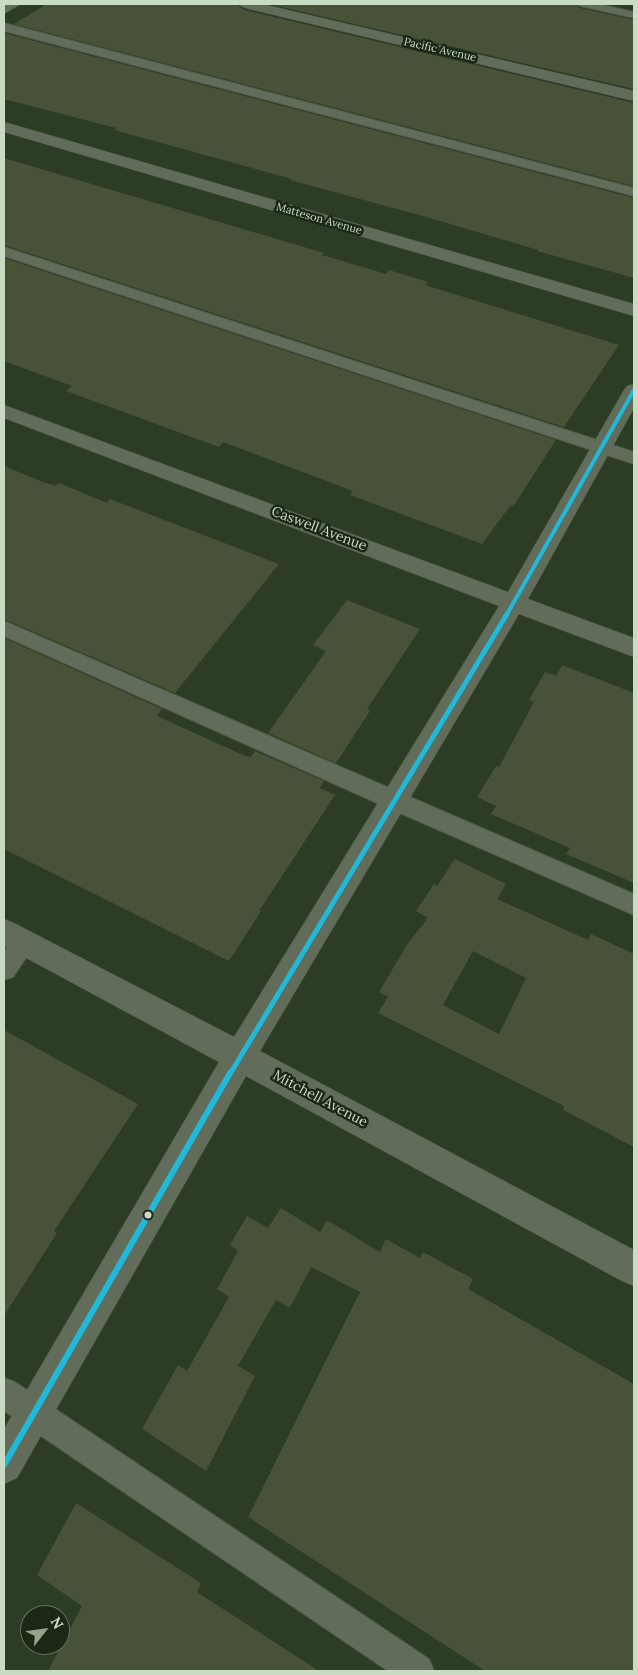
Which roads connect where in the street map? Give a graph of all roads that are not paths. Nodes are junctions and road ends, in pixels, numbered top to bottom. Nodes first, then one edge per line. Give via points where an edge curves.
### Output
1 (14, 4) edge
2 (245, 4) edge
3 (584, 4) edge
4 (4, 10) edge
5 (634, 15) edge
6 (4, 27) edge
7 (634, 96) edge
8 (4, 127) edge
9 (634, 192) edge
10 (4, 251) edge
11 (634, 310) edge
12 (634, 390) edge
13 (4, 411) edge
14 (602, 447) junction
15 (634, 458) edge
16 (514, 602) junction
17 (4, 628) edge
18 (634, 648) edge
19 (394, 801) junction
20 (634, 905) edge
21 (14, 938) edge
22 (4, 969) edge
23 (240, 1056) junction
24 (634, 1269) edge
25 (4, 1393) edge
26 (34, 1413) junction
27 (4, 1465) edge
28 (417, 1671) edge

1 - 4 street
2 - 7 street, Pacific Avenue
3 - 5 lane
6 - 9 lane
8 - 11 street, Matteson Avenue
10 - 14 lane
12 - 14 street
13 - 16 street, Caswell Avenue
14 - 15 lane
14 - 16 street
16 - 18 street, Caswell Avenue
16 - 19 street
17 - 19 lane
19 - 20 lane
19 - 23 street
21 - 22 lane
21 - 23 street, Mitchell Avenue
23 - 24 street, Mitchell Avenue
23 - 26 street
25 - 26 lane
26 - 27 street
26 - 28 lane

